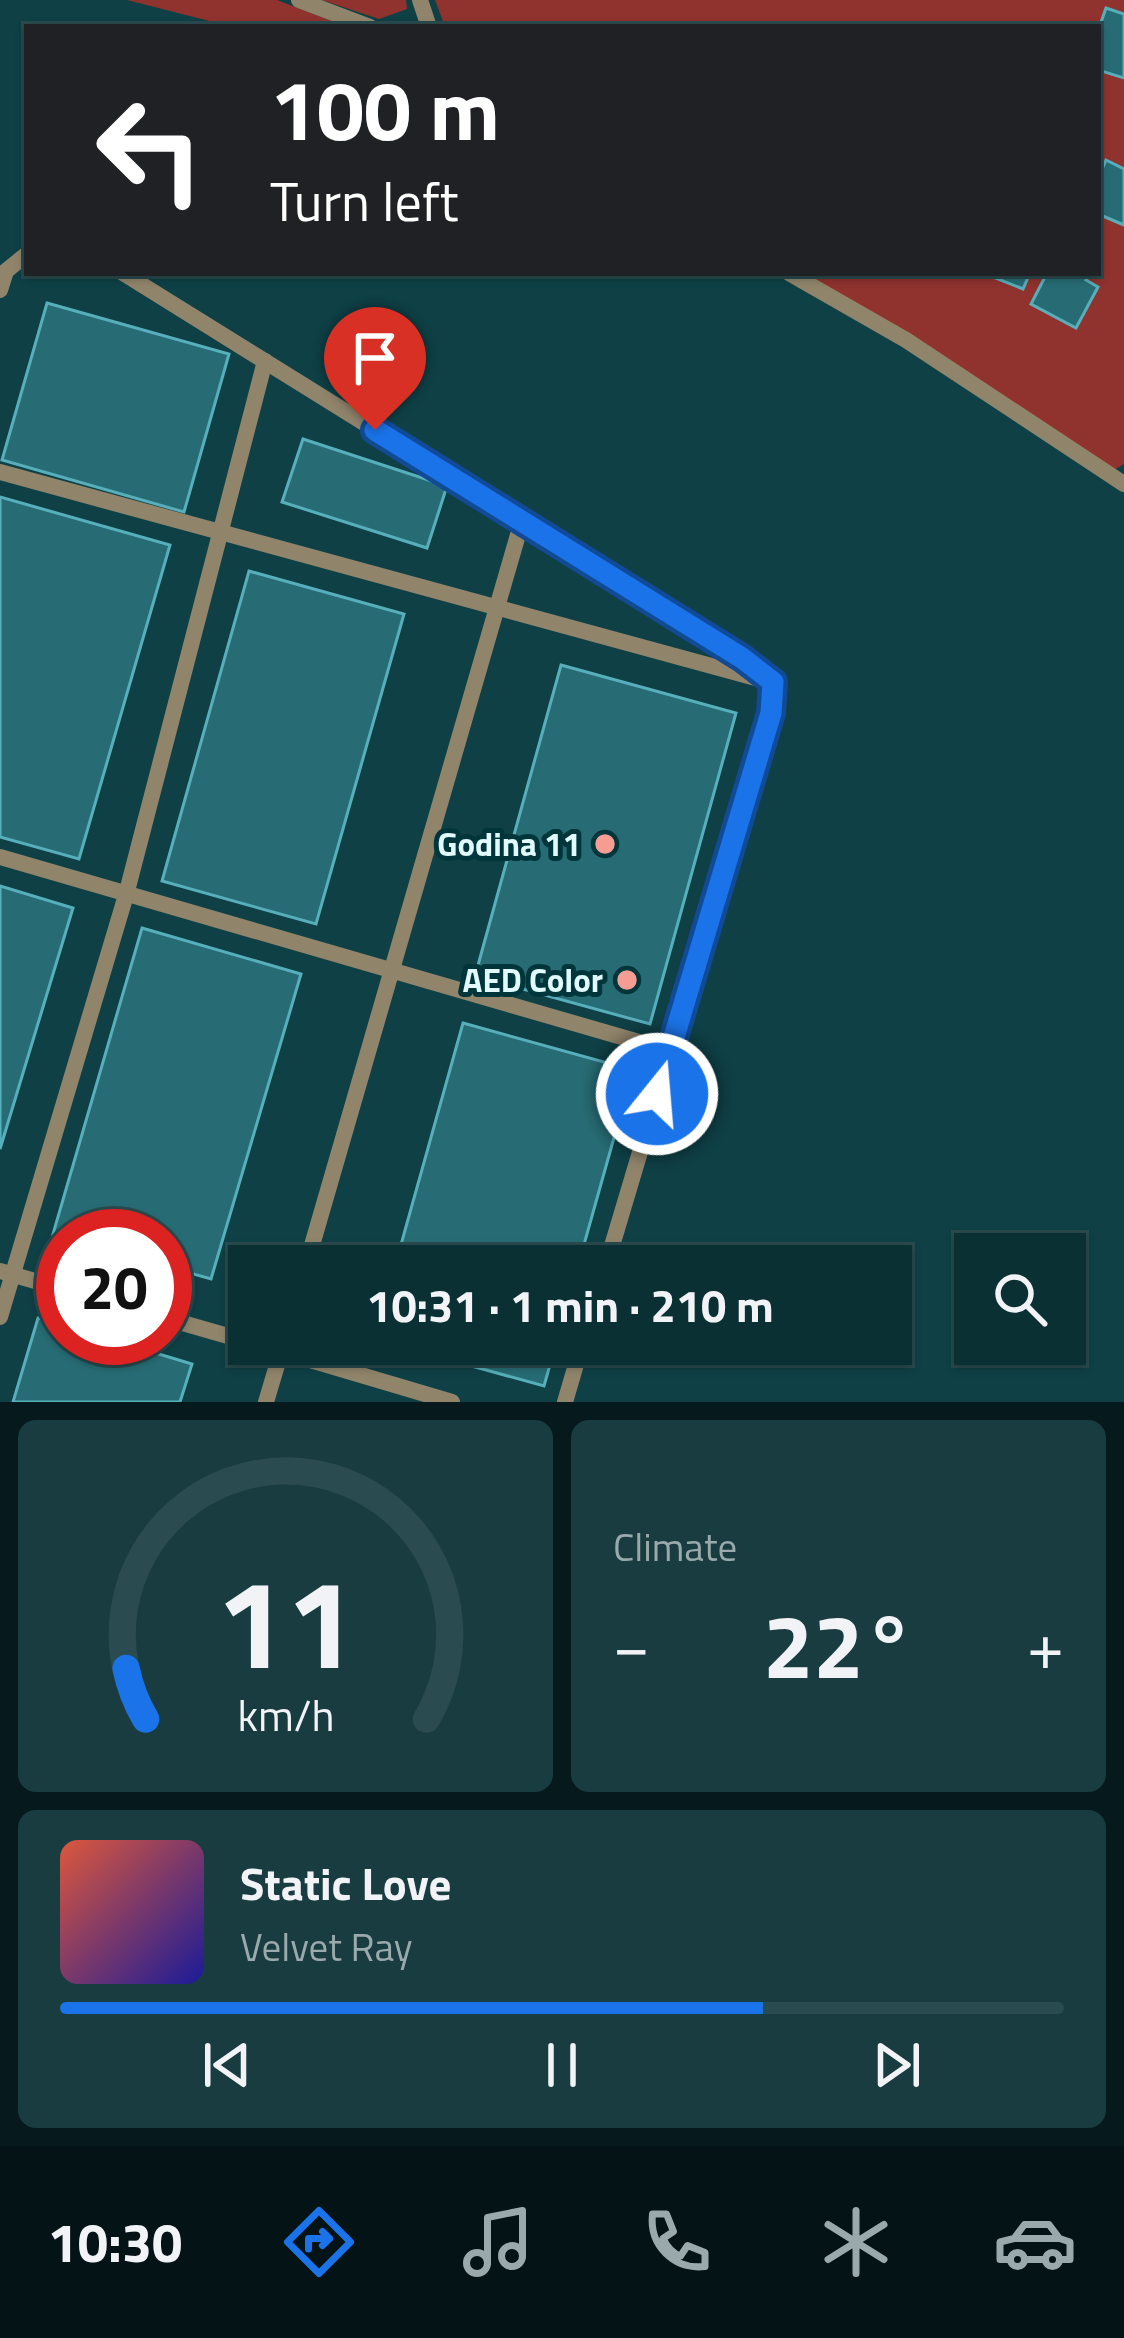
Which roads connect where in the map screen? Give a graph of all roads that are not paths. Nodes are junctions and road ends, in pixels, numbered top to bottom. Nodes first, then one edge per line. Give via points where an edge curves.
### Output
1 (299, 0) edge
2 (362, 24) edge
3 (24, 256) edge
4 (128, 276) edge
5 (794, 276) edge
6 (0, 290) edge
7 (265, 361) junction
8 (0, 472) edge
9 (1124, 484) edge
10 (522, 521) junction
11 (220, 532) junction
12 (498, 606) junction
13 (773, 682) junction
14 (0, 857) edge
15 (125, 895) junction
16 (394, 968) junction
17 (670, 1051) junction
18 (312, 1245) edge
19 (612, 1245) edge
20 (6, 1272) edge
21 (36, 1280) edge
22 (0, 1317) edge
23 (192, 1326) edge
24 (228, 1336) edge
25 (277, 1365) edge
26 (336, 1365) edge
27 (576, 1365) edge
28 (266, 1402) edge
29 (452, 1402) edge
30 (565, 1402) edge

1 - 2 lane
3 - 6 lane via 6,271
4 - 7 lane
5 - 9 lane
7 - 10 lane
7 - 11 lane
8 - 11 lane
10 - 12 lane
10 - 13 lane
11 - 12 lane
11 - 15 lane
12 - 13 lane
12 - 16 lane
13 - 17 lane via 771,713
14 - 15 lane
15 - 16 lane
15 - 20 lane
16 - 17 lane
16 - 18 lane
17 - 19 lane
20 - 21 lane
20 - 22 lane
23 - 24 lane
25 - 28 lane
26 - 29 lane
27 - 30 lane

